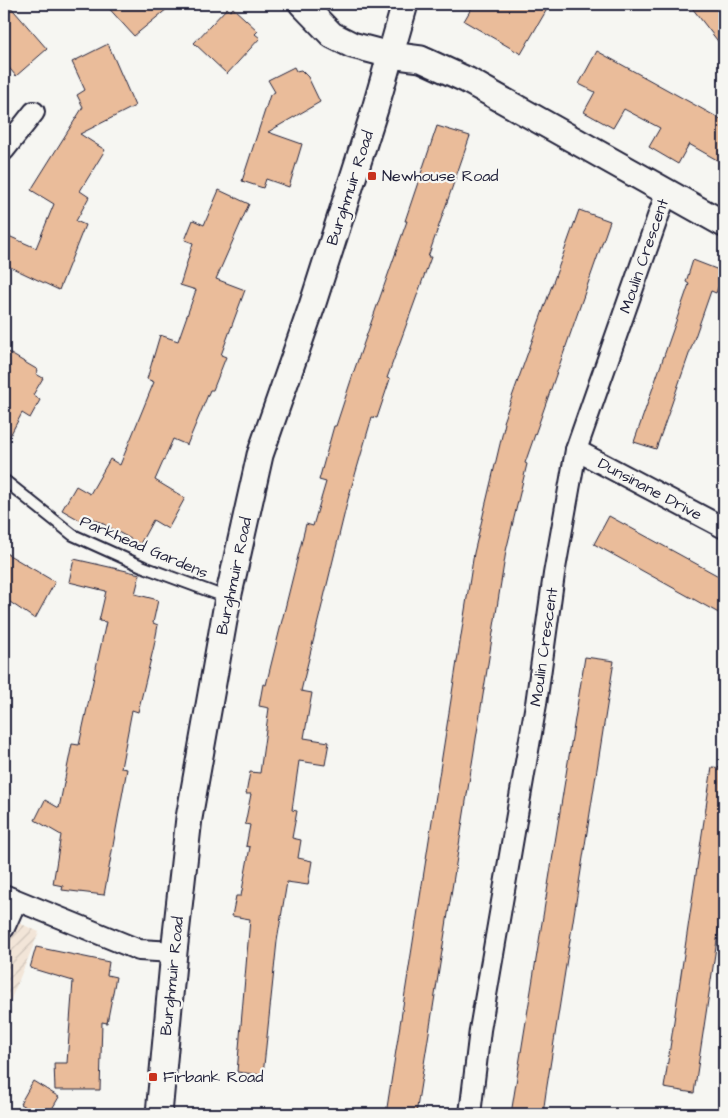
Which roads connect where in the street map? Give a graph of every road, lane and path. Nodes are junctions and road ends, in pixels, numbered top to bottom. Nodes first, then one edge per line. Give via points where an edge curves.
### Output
1 (302, 4) edge
2 (405, 4) edge
3 (390, 55) junction
4 (34, 112) dead end
5 (7, 138) edge
6 (667, 192) junction
7 (724, 224) edge
8 (576, 450) junction
9 (4, 480) edge
10 (724, 528) edge
11 (228, 598) junction
12 (10, 898) edge
13 (4, 928) edge
14 (174, 952) junction
15 (159, 1114) edge
16 (470, 1114) edge

1 - 3 street via 332,35 352,45
2 - 3 street, Burghmuir Road
3 - 6 street via 421,59 467,80
3 - 11 street, Burghmuir Road via 376,109 312,306 260,455
4 - 5 street
6 - 7 street
6 - 8 street, Moulin Crescent
8 - 10 street, Dunsinane Drive
8 - 16 street, Moulin Crescent via 480,1030
9 - 11 lane, Parkhead Gardens via 73,535 144,567
11 - 14 street, Burghmuir Road via 189,818
12 - 13 street
12 - 14 street via 139,950
14 - 15 street, Burghmuir Road

